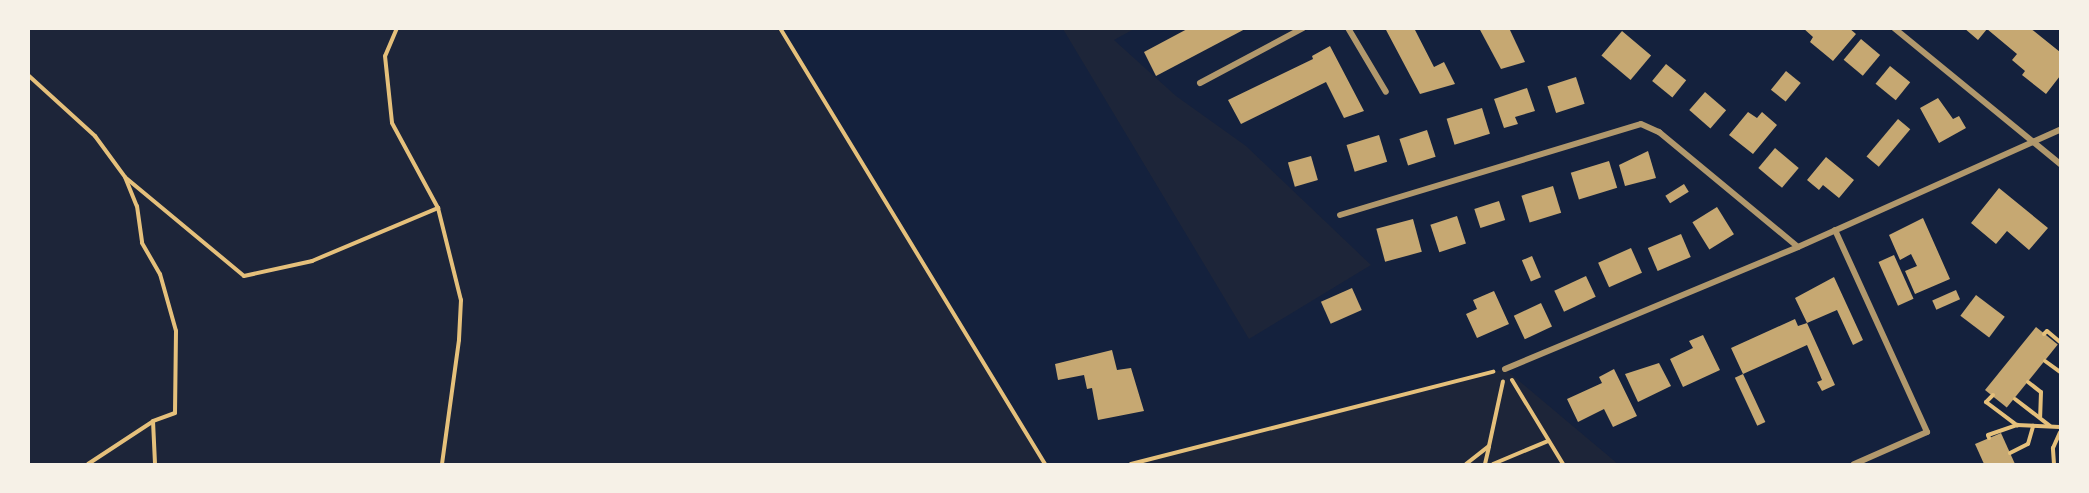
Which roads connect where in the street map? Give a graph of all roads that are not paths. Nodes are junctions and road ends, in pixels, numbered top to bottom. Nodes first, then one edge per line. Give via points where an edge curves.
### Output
1 (1303, 28) edge
2 (1348, 28) edge
3 (1894, 28) edge
4 (1200, 83) dead end
5 (1386, 92) dead end
6 (2061, 130) edge
7 (2033, 142) junction
8 (2061, 164) edge
9 (1340, 215) dead end
10 (1835, 230) junction
11 (1798, 247) junction
12 (1505, 369) road end
13 (1854, 464) edge

1 - 4 street
2 - 5 street
3 - 7 street
6 - 7 street
7 - 8 street
7 - 10 street
9 - 11 street via 1641,124 1659,132
10 - 11 street
10 - 13 street via 1928,432
11 - 12 street

